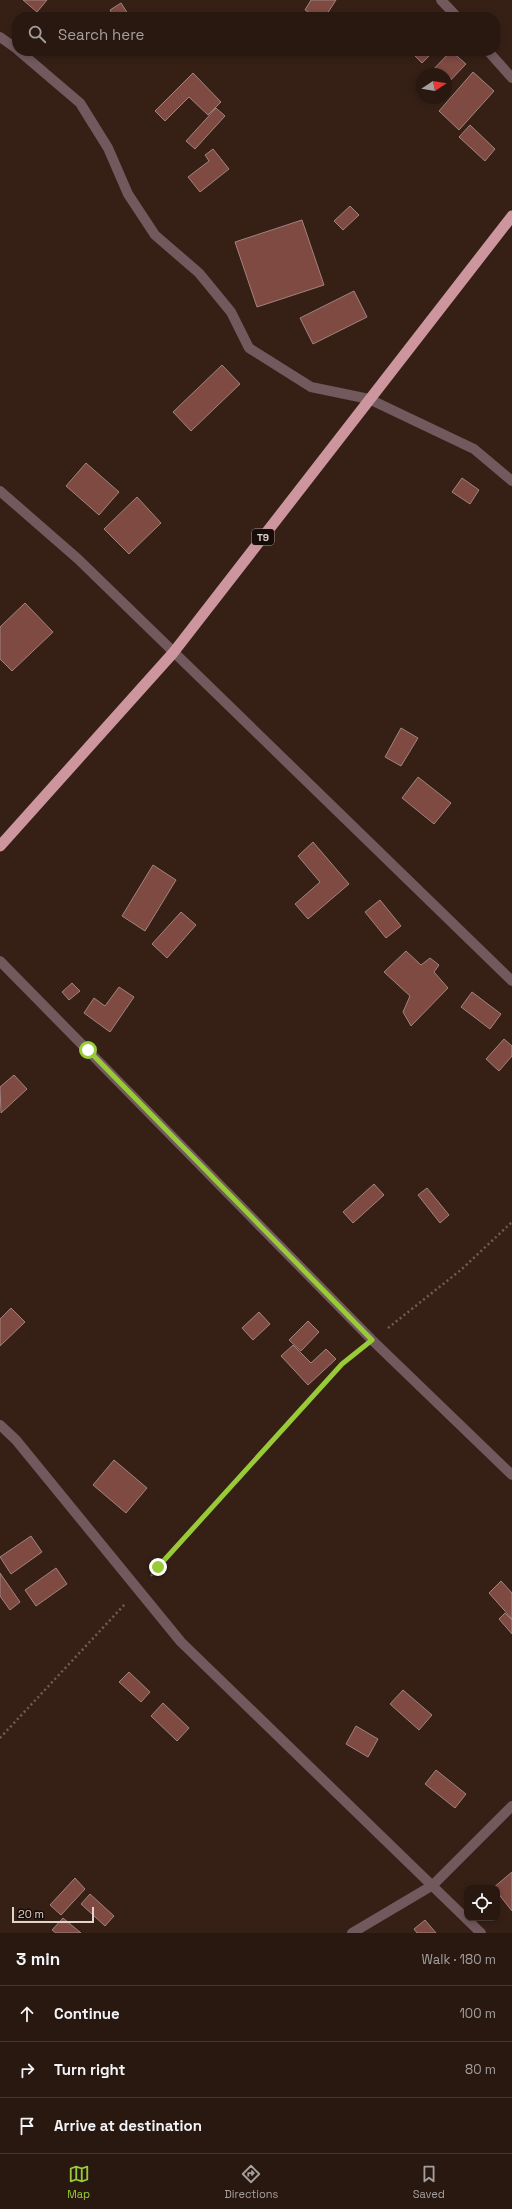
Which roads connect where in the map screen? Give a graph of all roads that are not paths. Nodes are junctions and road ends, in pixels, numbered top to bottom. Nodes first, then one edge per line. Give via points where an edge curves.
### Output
1 (441, 0) edge
2 (452, 12) edge
3 (0, 37) edge
4 (12, 46) edge
5 (25, 56) edge
6 (492, 56) edge
7 (512, 78) edge
8 (512, 216) edge
9 (369, 399) junction
10 (512, 481) edge
11 (0, 491) edge
12 (173, 653) junction
13 (0, 846) edge
14 (0, 961) edge
15 (512, 981) edge
16 (0, 1425) edge
17 (512, 1476) edge
18 (512, 1806) edge
19 (433, 1885) junction
20 (352, 1933) edge
21 (481, 1933) edge

1 - 2 street
3 - 4 street
5 - 9 street via 80,103 108,148 128,194 155,234 203,279 231,312 249,348 311,387
6 - 7 street
8 - 9 highway, T9
9 - 10 street via 474,449
9 - 12 highway, T9
11 - 12 street via 78,559
12 - 13 highway, T9
12 - 15 street
14 - 17 street via 372,1340
16 - 19 street via 16,1440 181,1642
18 - 19 street
19 - 20 street
19 - 21 street

